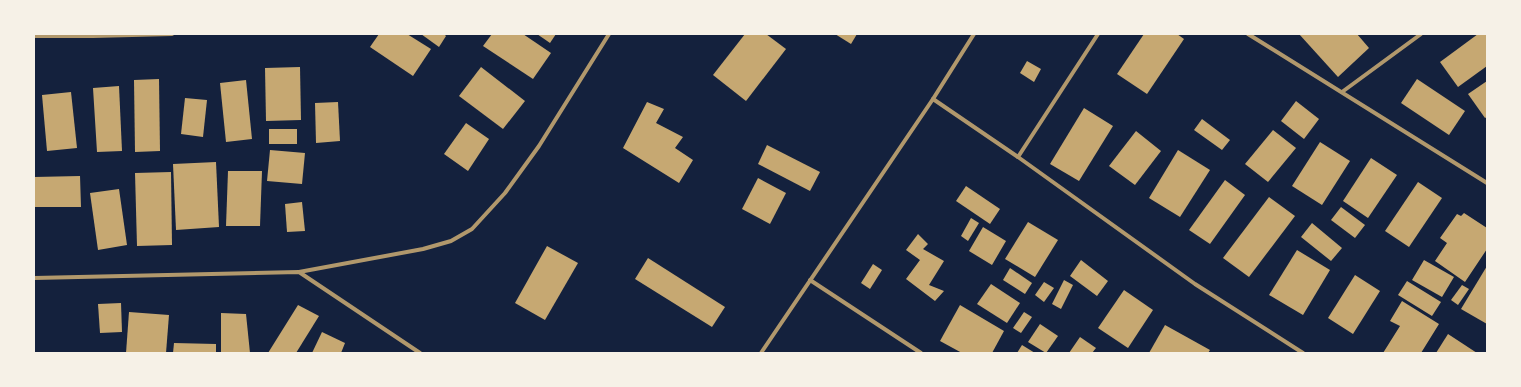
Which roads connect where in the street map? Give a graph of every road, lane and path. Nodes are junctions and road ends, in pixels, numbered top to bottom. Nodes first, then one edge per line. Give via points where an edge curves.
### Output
1 (172, 34) edge
2 (609, 34) edge
3 (974, 34) edge
4 (1098, 34) edge
5 (1248, 34) edge
6 (1421, 34) edge
7 (34, 36) edge
8 (1342, 92) junction
9 (933, 99) junction
10 (1018, 157) junction
11 (1487, 183) edge
12 (299, 272) junction
13 (34, 278) edge
14 (810, 280) junction
15 (420, 353) edge
16 (761, 353) edge
17 (921, 353) edge
18 (1303, 353) edge

1 - 7 street
2 - 12 street via 539,146 506,193 472,228 451,240 423,249
3 - 9 street
4 - 10 street
5 - 8 street
6 - 8 street
8 - 11 street
9 - 10 street
9 - 14 street
10 - 18 street via 1195,284
12 - 13 street
12 - 15 street
14 - 16 street
14 - 17 street

